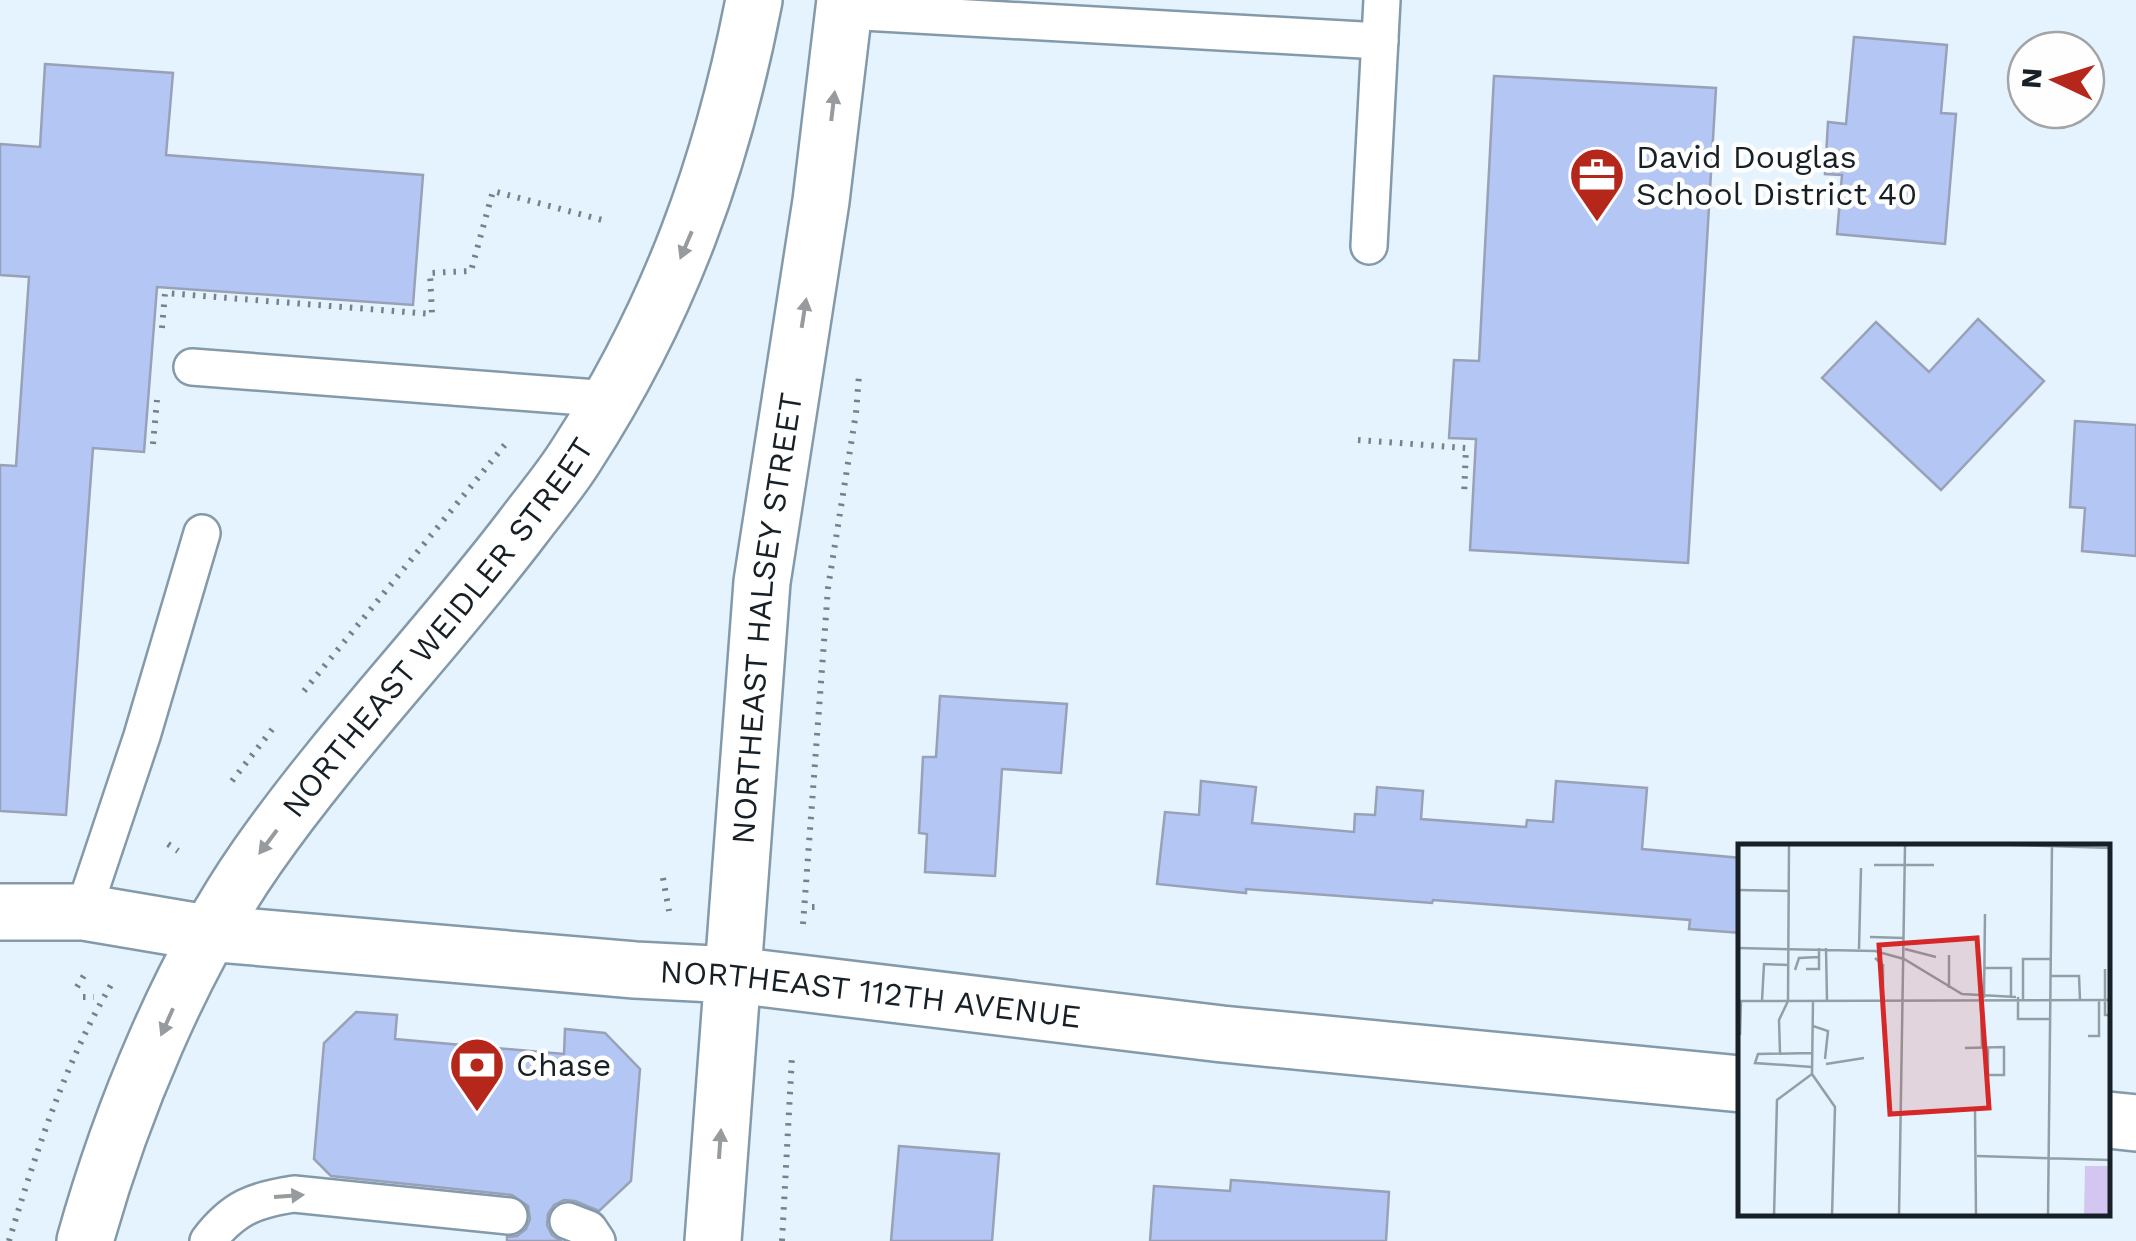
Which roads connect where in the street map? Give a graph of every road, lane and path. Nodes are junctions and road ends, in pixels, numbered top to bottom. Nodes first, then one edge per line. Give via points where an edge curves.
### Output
1 (754, 0) edge
2 (1382, 0) edge
3 (845, 6) edge
4 (1380, 41) junction
5 (606, 220) dead end
6 (1369, 246) dead end
7 (161, 346) dead end
8 (192, 367) dead end
9 (859, 374) dead end
10 (158, 384) dead end
11 (610, 400) junction
12 (519, 428) dead end
13 (1358, 440) dead end
14 (153, 444) dead end
15 (1464, 496) dead end
16 (202, 534) dead end
17 (295, 701) dead end
18 (283, 716) dead end
19 (225, 792) dead end
20 (168, 844) dead end
21 (178, 851) dead end
22 (663, 878) dead end
23 (0, 912) edge
24 (83, 912) junction
25 (672, 924) dead end
26 (208, 934) junction
27 (734, 975) junction
28 (799, 982) junction
29 (83, 997) dead end
30 (94, 997) dead end
31 (81, 1044) dead end
32 (1738, 1084) edge
33 (2111, 1120) edge
34 (2136, 1122) edge
35 (508, 1216) dead end
36 (568, 1221) dead end
37 (9, 1241) edge
38 (84, 1241) edge
39 (208, 1241) edge
40 (597, 1241) edge
41 (713, 1241) edge
42 (782, 1241) edge

1 -> 11 main road, NORTHEAST WEIDLER STREET via 739,78 688,241
2 - 4 lane
3 - 4 lane
27 -> 3 main road, NORTHEAST HALSEY STREET via 762,582
4 - 6 lane
5 - 7 path via 493,192 472,271 430,274 432,314 165,293
8 - 11 lane
9 - 28 path via 828,588
10 - 14 path
11 -> 26 main road, NORTHEAST WEIDLER STREET via 492,567 255,859
12 - 17 path
13 - 15 path via 1466,448
16 - 24 lane
18 - 19 path
20 - 21 path
22 - 25 path
23 - 24 main road, NORTHEAST 112TH AVENUE
24 - 26 main road, NORTHEAST 112TH AVENUE
26 - 27 main road, NORTHEAST 112TH AVENUE
26 -> 38 main road, NORTHEAST WEIDLER STREET via 130,1111
27 - 28 main road, NORTHEAST 112TH AVENUE
41 -> 27 main road, NORTHEAST HALSEY STREET
28 - 32 main road, NORTHEAST 112TH AVENUE via 1222,1034
28 - 42 path
29 - 30 path
31 - 37 path
33 - 34 main road
39 -> 35 lane via 225,1219 260,1199 294,1194
36 - 40 lane via 589,1229

